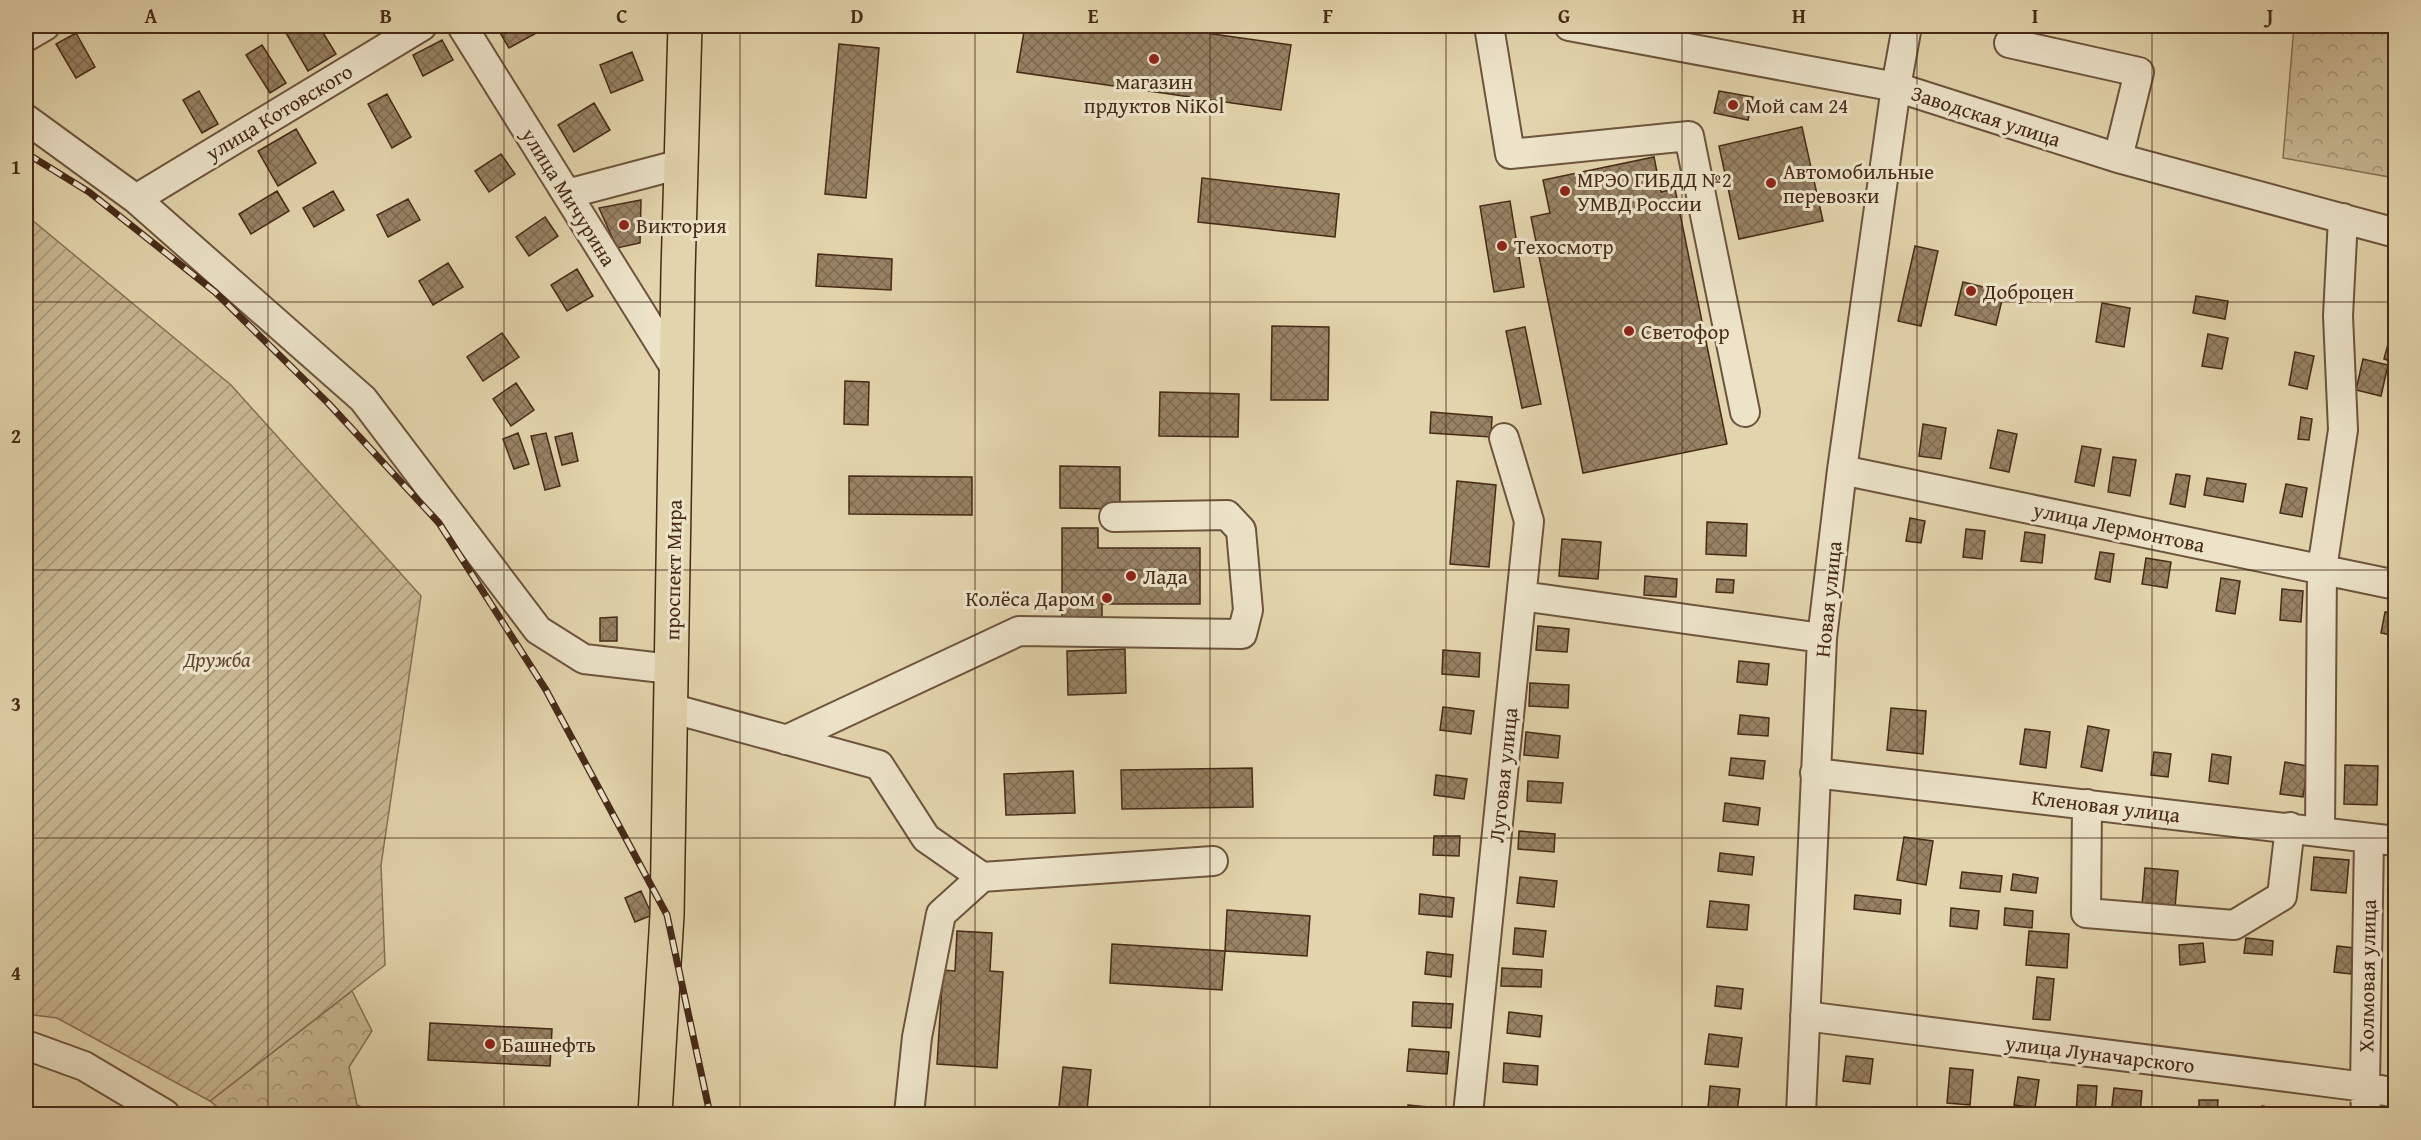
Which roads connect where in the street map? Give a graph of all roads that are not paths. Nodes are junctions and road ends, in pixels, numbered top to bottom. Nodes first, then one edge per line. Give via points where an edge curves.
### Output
1 (45, 26) edge
2 (422, 26) edge
3 (462, 26) edge
4 (685, 26) edge
5 (1490, 26) edge
6 (1569, 26) edge
7 (1907, 26) edge
8 (26, 37) edge
9 (2009, 43) dead end
10 (1896, 87) junction
11 (26, 119) edge
12 (2118, 158) junction
13 (681, 164) junction
14 (567, 194) junction
15 (136, 199) junction
16 (2343, 218) junction
17 (2396, 233) edge
18 (676, 369) junction
19 (1745, 412) dead end
20 (1504, 438) dead end
21 (1842, 470) junction
22 (1114, 517) dead end
23 (2322, 569) junction
24 (2396, 585) edge
25 (1522, 596) junction
26 (1822, 638) junction
27 (671, 669) junction
28 (670, 708) junction
29 (786, 740) junction
30 (1815, 773) junction
31 (2086, 804) junction
32 (2290, 827) junction
33 (2320, 831) junction
34 (2382, 839) edge
35 (1213, 861) dead end
36 (982, 877) junction
37 (1805, 1017) junction
38 (26, 1045) edge
39 (2396, 1093) edge
40 (2366, 1101) edge
41 (165, 1114) edge
42 (655, 1114) edge
43 (909, 1114) edge
44 (1468, 1114) edge
45 (1801, 1114) edge

1 - 8 street
2 - 15 street, улица Котовского
3 - 14 street, улица Мичурина
4 - 13 main road, проспект Мира
5 - 19 street via 1510,154 1689,136
6 - 10 street, Заводская улица
7 - 10 street, Новая улица
9 - 12 street via 2139,72
10 - 12 street, Заводская улица
10 - 21 street, Новая улица
11 - 15 street
12 - 16 street, Заводская улица
13 - 14 street
13 - 18 main road, проспект Мира
14 - 18 street, улица Мичурина
15 - 27 street via 363,399 538,630 584,659
16 - 17 street, Заводская улица
16 - 23 street via 2338,316 2343,430
18 - 27 main road, проспект Мира
20 - 25 street, Луговая улица via 1529,521
21 - 23 street, улица Лермонтова
21 - 26 street, Новая улица
22 - 29 street via 1227,515 1241,530 1248,610 1242,634 1019,631
23 - 24 street, улица Лермонтова
23 - 33 street
25 - 26 street
25 - 44 street, Луговая улица
26 - 30 street, Новая улица
27 - 28 main road, проспект Мира
28 - 29 street
28 - 42 main road, проспект Мира via 667,915
29 - 36 street via 879,765 926,838
30 - 31 street, Кленовая улица
30 - 37 street, Новая улица
31 - 32 street, Кленовая улица
31 - 32 street via 2086,913 2234,925 2282,896
32 - 33 street, Кленовая улица
33 - 34 street, Кленовая улица
34 - 40 street, Холмовая улица
35 - 36 street
36 - 43 street via 941,914 917,1037
37 - 40 street, улица Луначарского
37 - 45 street, Новая улица
38 - 41 street via 84,1066
39 - 40 street, улица Луначарского

